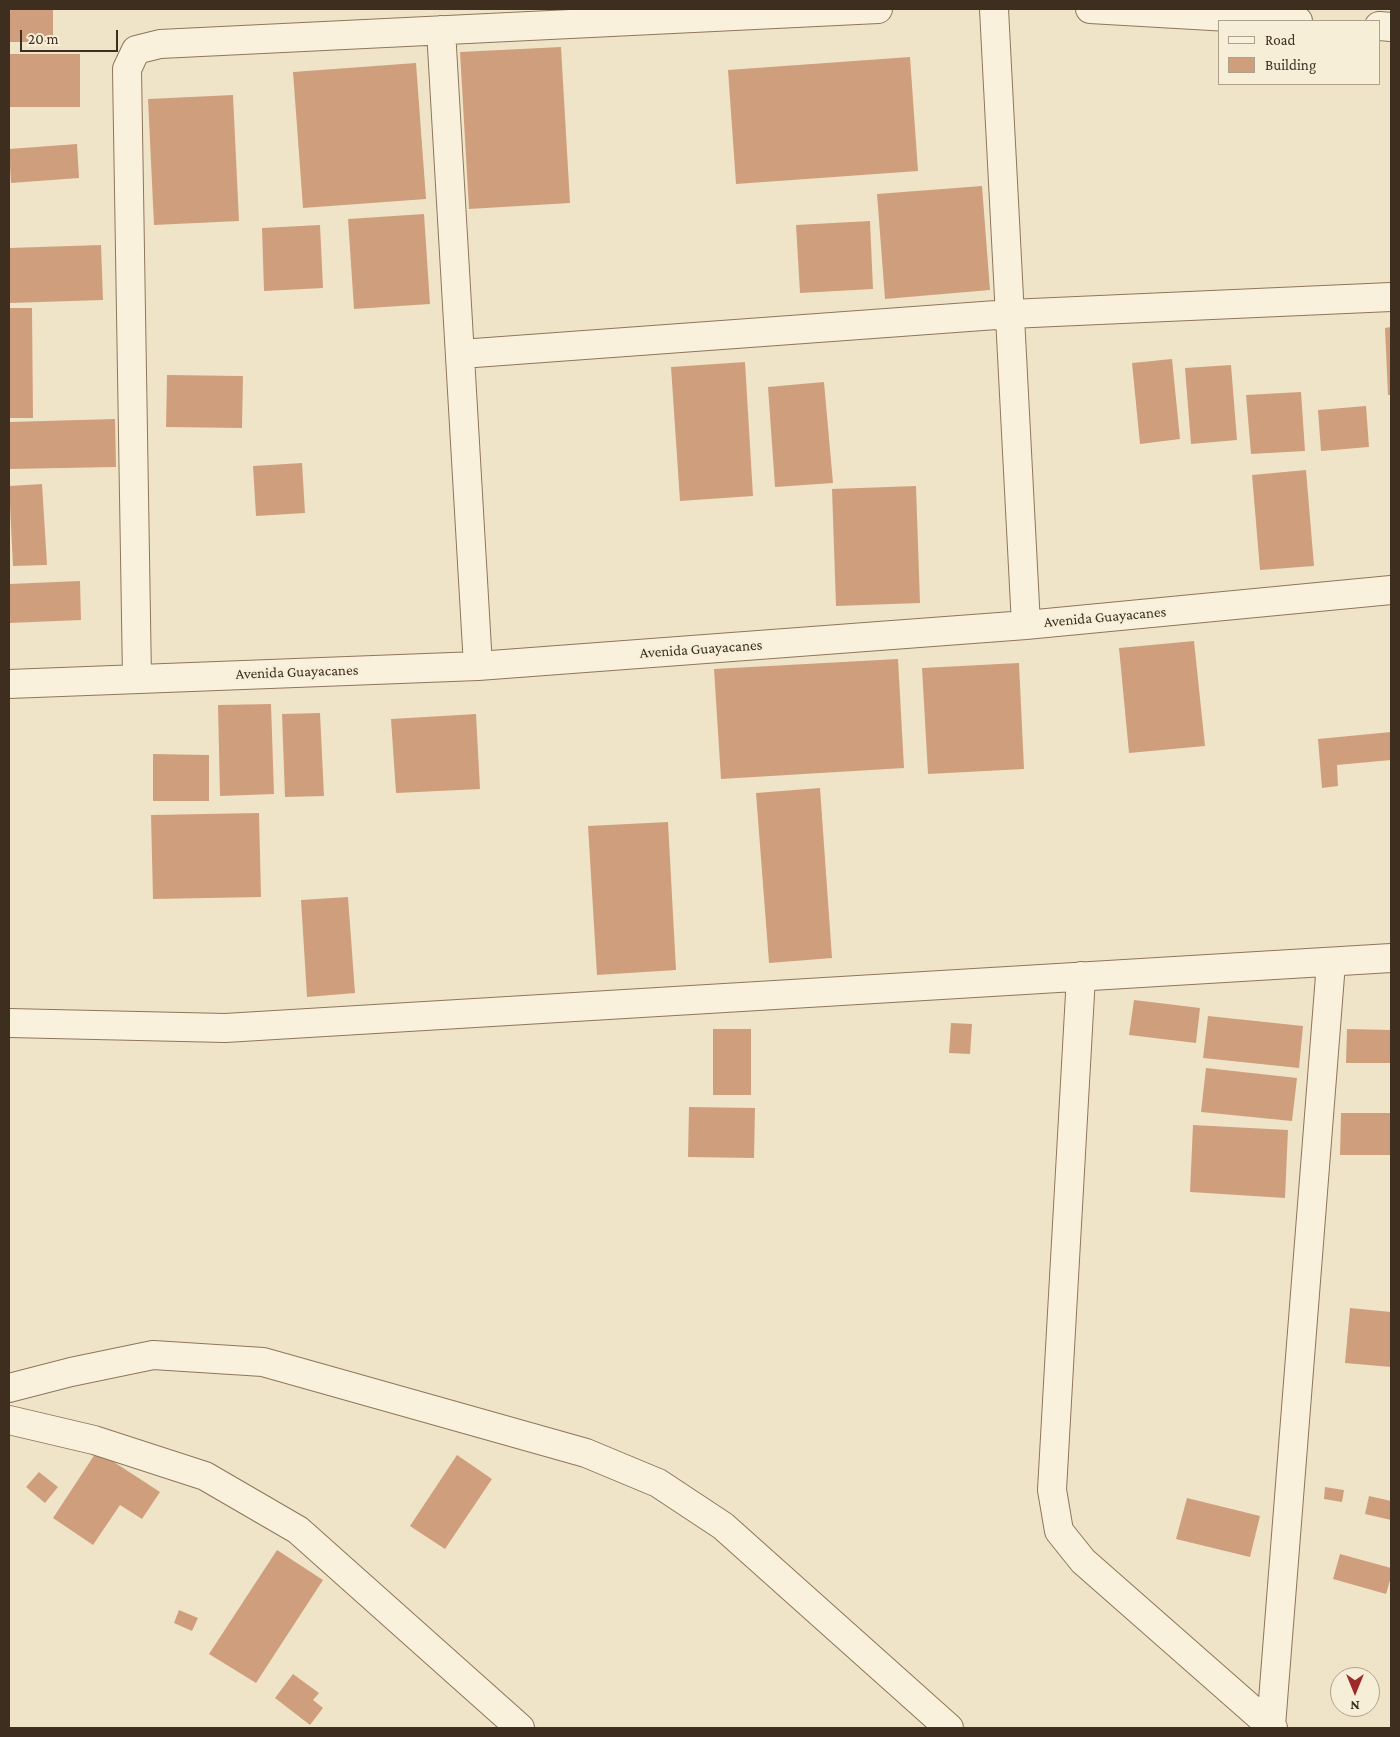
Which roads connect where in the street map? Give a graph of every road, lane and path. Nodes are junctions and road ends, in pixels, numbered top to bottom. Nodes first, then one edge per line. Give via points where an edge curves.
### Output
1 (878, 9) edge
2 (994, 9) edge
3 (1090, 9) edge
4 (1281, 20) edge
5 (441, 30) junction
6 (1391, 297) edge
7 (1010, 314) junction
8 (461, 354) junction
9 (1391, 590) edge
10 (1026, 625) junction
11 (478, 666) junction
12 (137, 678) junction
13 (9, 684) edge
14 (1391, 958) edge
15 (1332, 963) junction
16 (1080, 976) junction
17 (9, 1023) edge
18 (9, 1388) edge
19 (9, 1420) edge
20 (1272, 1727) edge
21 (520, 1728) edge
22 (949, 1728) edge

1 - 5 street
2 - 7 street
3 - 4 street
5 - 8 street
5 - 12 street via 160,44 136,50 126,69
6 - 7 street
7 - 8 street
7 - 10 street
8 - 11 street
9 - 10 street, Avenida Guayacanes
10 - 11 street, Avenida Guayacanes
11 - 12 street, Avenida Guayacanes
12 - 13 street, Avenida Guayacanes
14 - 15 street
15 - 16 street
15 - 20 street
16 - 17 street via 225,1028
16 - 20 street via 1052,1490 1059,1531 1083,1561
18 - 22 street via 153,1355 263,1362 586,1453 658,1483 723,1526
19 - 21 street via 94,1440 205,1476 298,1530

